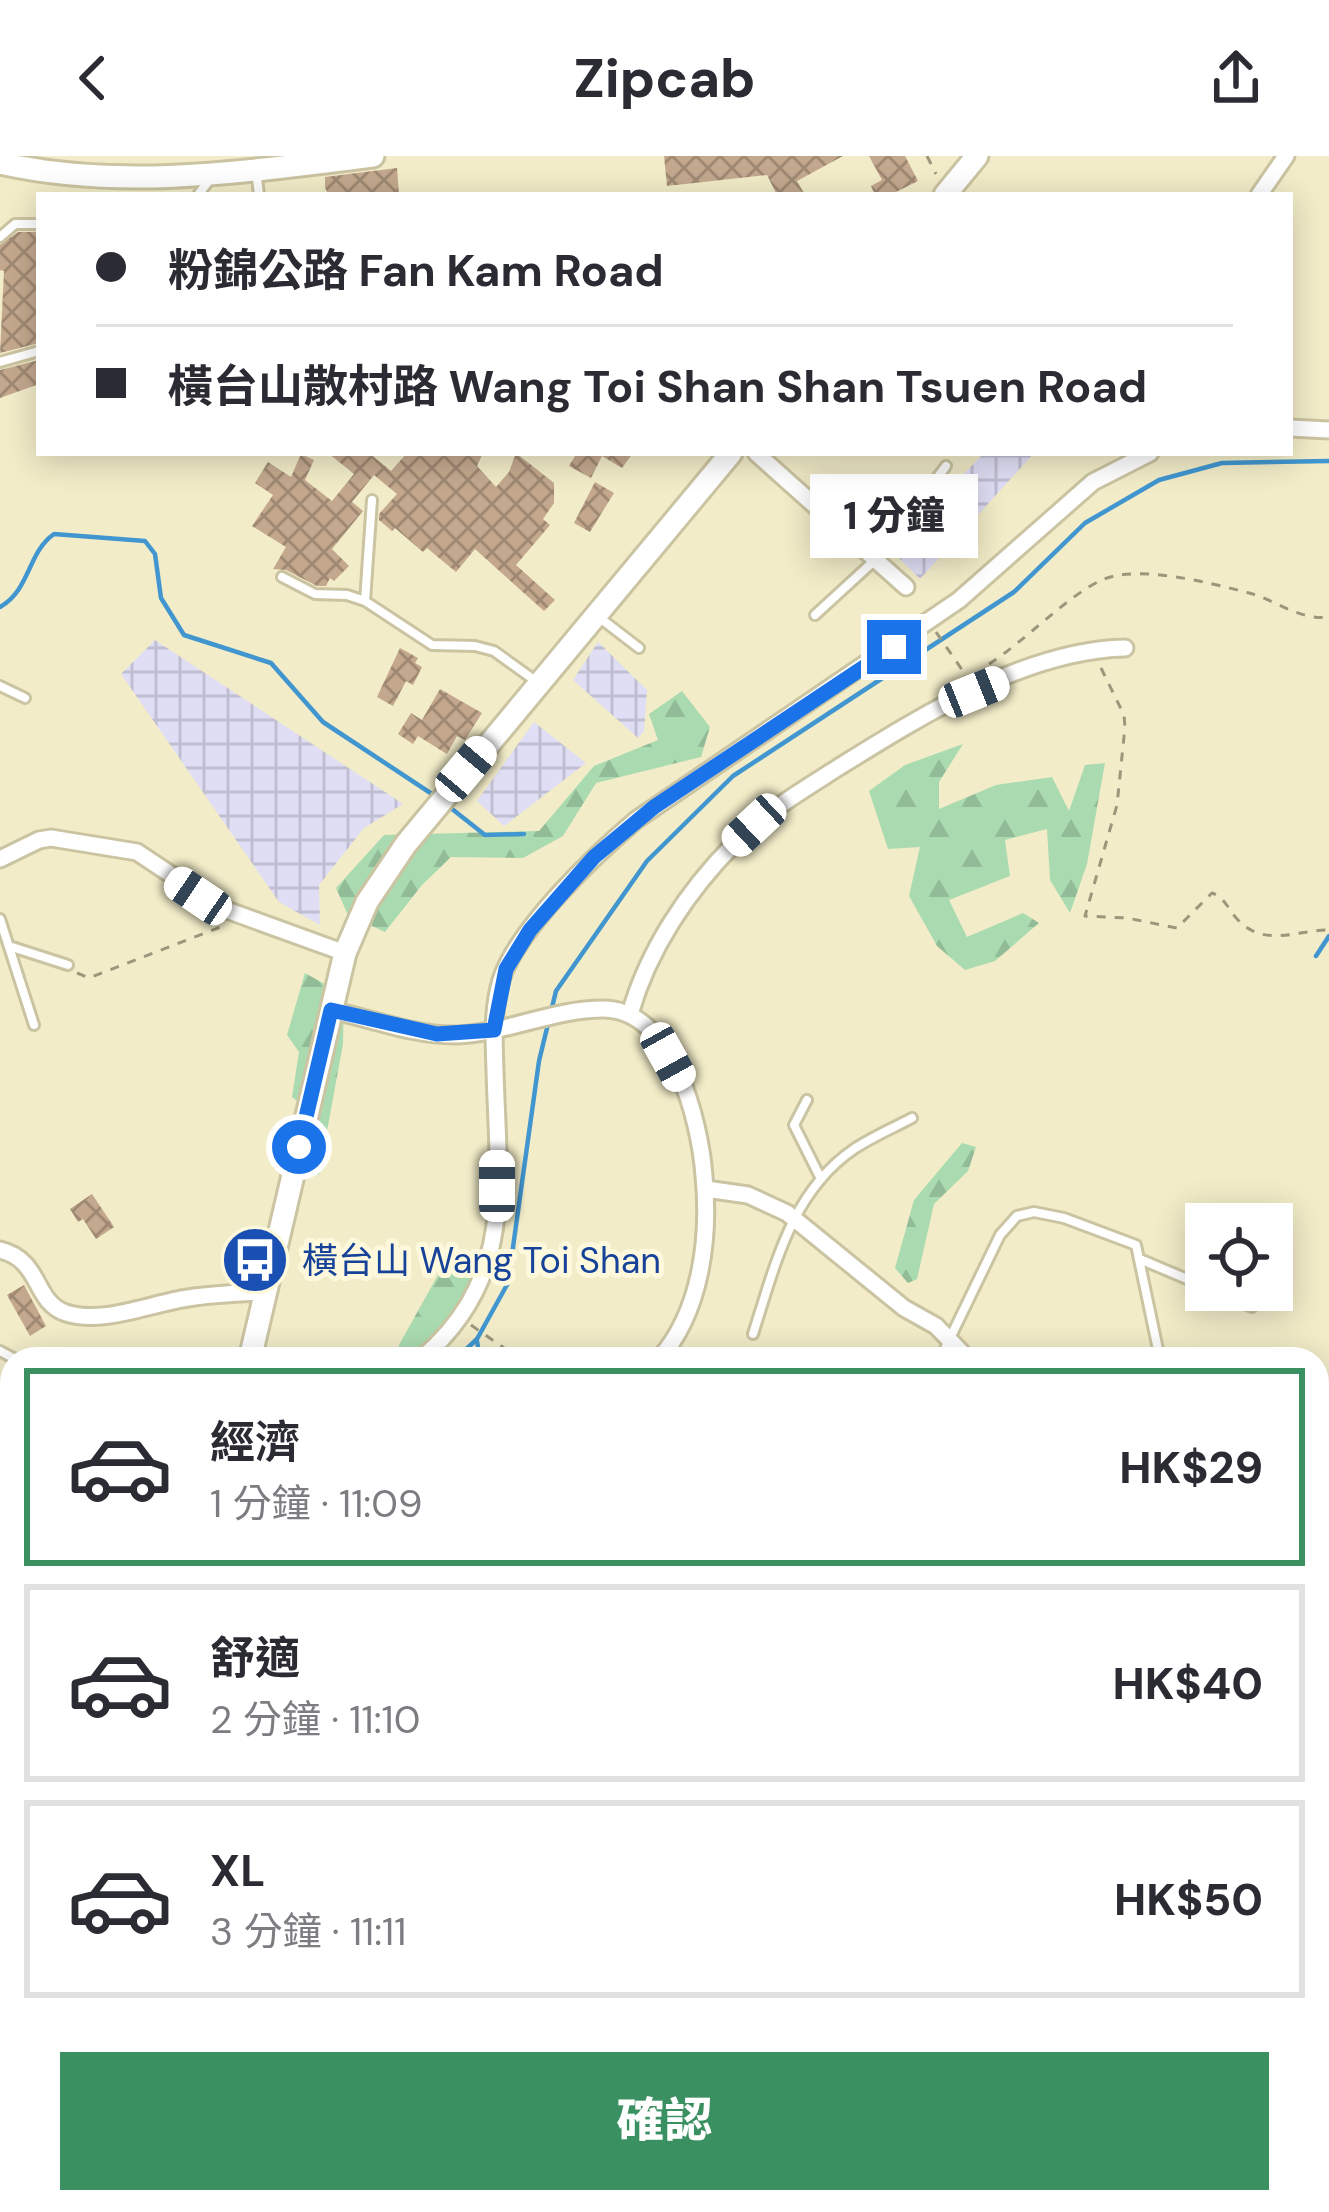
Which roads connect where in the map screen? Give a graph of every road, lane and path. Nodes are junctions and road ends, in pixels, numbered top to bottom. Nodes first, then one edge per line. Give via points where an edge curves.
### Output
1 (145, 156) edge
2 (373, 156) edge
3 (927, 156) edge
4 (977, 156) edge
5 (1286, 156) edge
6 (0, 163) edge
7 (255, 169) junction
8 (214, 173) junction
9 (151, 179) junction
10 (941, 186) edge
11 (124, 187) edge
12 (200, 192) edge
13 (259, 192) edge
14 (1261, 192) edge
15 (36, 224) edge
16 (0, 237) edge
17 (36, 352) edge
18 (0, 362) edge
19 (1293, 428) edge
20 (1329, 430) edge
21 (728, 456) edge
22 (759, 456) edge
23 (1144, 456) edge
24 (946, 466) dead end
25 (372, 500) dead end
26 (875, 560) junction
27 (282, 577) dead end
28 (906, 587) dead end
29 (364, 601) junction
30 (595, 614) junction
31 (815, 615) dead end
32 (1329, 617) edge
33 (934, 629) dead end
34 (638, 648) dead end
35 (1125, 648) dead end
36 (1098, 649) junction
37 (981, 669) dead end
38 (967, 678) dead end
39 (538, 683) junction
40 (0, 686) edge
41 (25, 698) dead end
42 (0, 859) edge
43 (241, 916) junction
44 (0, 919) edge
45 (1327, 930) edge
46 (10, 946) junction
47 (345, 952) junction
48 (68, 965) joint
49 (331, 1010) junction
50 (630, 1014) junction
51 (34, 1025) dead end
52 (494, 1030) junction
53 (807, 1100) dead end
54 (912, 1118) dead end
55 (821, 1179) junction
56 (706, 1190) junction
57 (792, 1217) junction
58 (0, 1250) edge
59 (1141, 1259) junction
60 (1185, 1278) edge
61 (264, 1292) junction
62 (470, 1324) dead end
63 (753, 1334) dead end
64 (949, 1339) junction
65 (253, 1347) edge
66 (433, 1347) edge
67 (503, 1347) edge
68 (668, 1347) edge
69 (945, 1347) edge
70 (957, 1347) edge
71 (1158, 1347) edge

1 - 9 lane
2 - 7 main road
3 - 10 path
4 - 10 main road
5 - 14 street
6 - 11 main road
7 - 8 main road
7 - 13 lane
8 - 9 main road
8 - 12 lane
9 - 11 main road
15 - 16 lane via 20,222
17 - 18 lane
19 - 20 street
21 - 30 main road
22 - 26 street
23 - 52 street via 1093,482 959,600 615,837 515,953 501,980
24 - 26 lane
25 - 29 lane
26 - 28 street
26 - 31 lane
27 - 29 lane via 314,594
29 - 39 lane via 421,640 486,648
30 - 34 lane
30 - 39 main road
32 - 37 path via 1255,594 1124,572 1090,586
33 - 38 path
35 - 36 street
36 - 45 path via 1125,727 1117,805 1085,916 1177,928 1212,893 1250,931 1272,938
36 - 50 street via 1062,656 914,720 754,825 669,925 642,971
39 - 47 main road via 393,861
40 - 41 lane
42 - 43 street via 39,839 122,847
43 - 47 street
43 - 48 path via 88,978
44 - 46 lane
46 - 48 lane
46 - 51 lane
47 - 49 main road
49 - 52 street via 437,1034
49 - 61 main road
50 - 52 street via 601,1009
50 - 56 street via 650,1030 682,1083 697,1122
52 - 66 street via 497,1186 488,1265 463,1318
53 - 55 lane via 794,1125
54 - 55 lane via 857,1147
55 - 57 lane
56 - 57 street via 748,1195
56 - 68 street via 695,1298
57 - 63 lane
57 - 64 street
58 - 61 street via 28,1263 51,1304 74,1315
59 - 60 lane
59 - 64 lane via 1130,1240 1024,1213 1000,1235
59 - 71 lane
61 - 65 main road
62 - 67 path
64 - 69 lane
64 - 70 street

